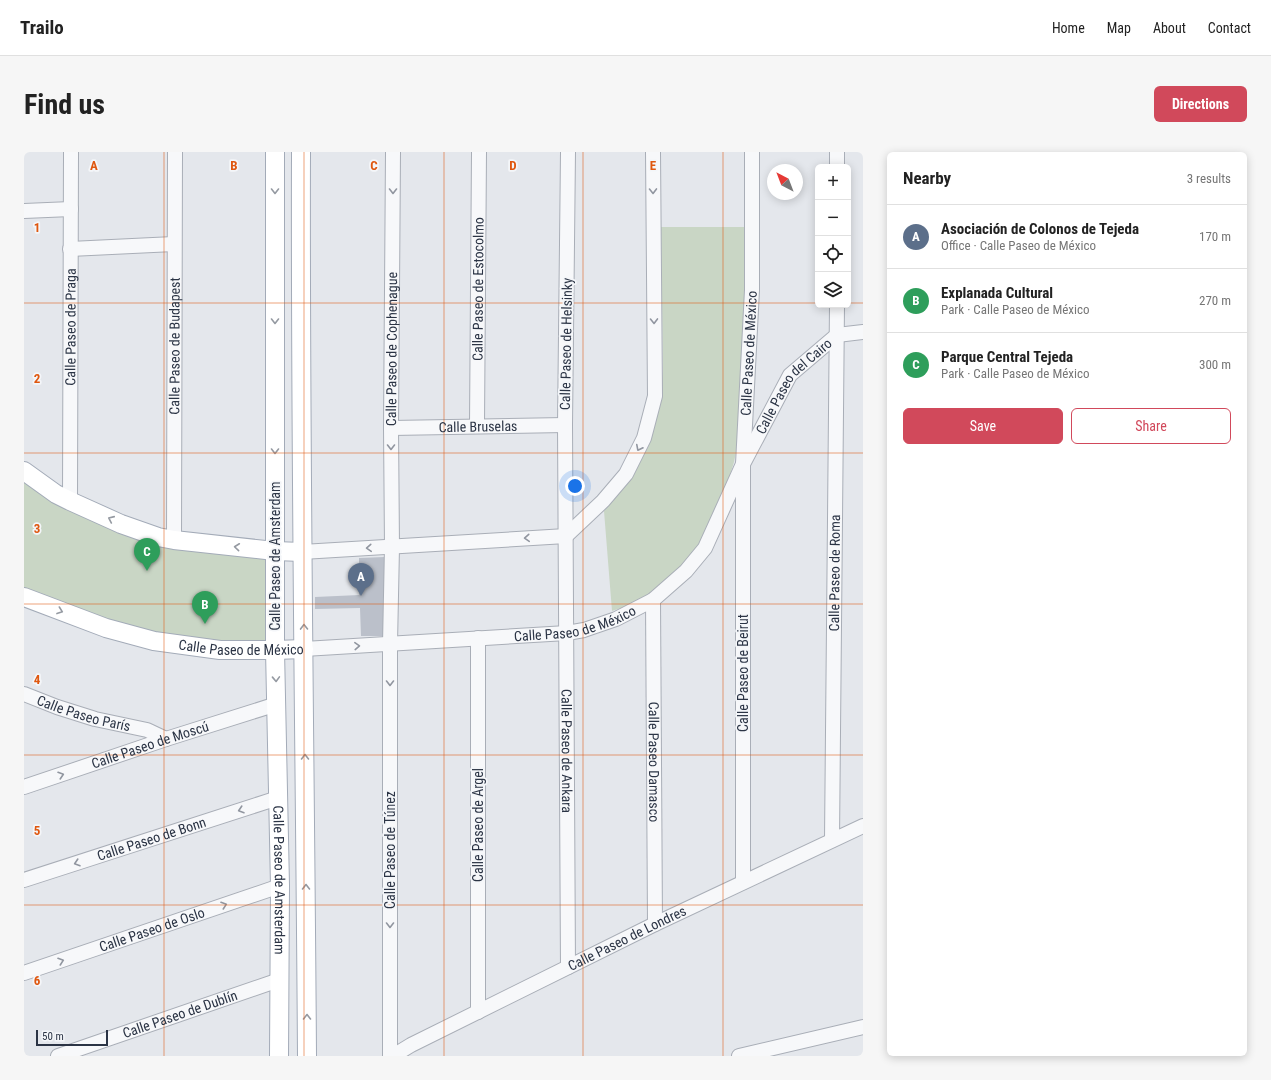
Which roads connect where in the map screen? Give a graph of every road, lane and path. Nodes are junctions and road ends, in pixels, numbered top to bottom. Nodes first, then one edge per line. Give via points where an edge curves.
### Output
1 (71, 152) edge
2 (175, 152) edge
3 (275, 152) edge
4 (301, 152) edge
5 (393, 152) edge
6 (479, 152) edge
7 (568, 152) edge
8 (653, 152) edge
9 (752, 152) edge
10 (837, 152) edge
11 (837, 164) edge
12 (70, 209) junction
13 (24, 211) edge
14 (174, 244) junction
15 (70, 249) junction
16 (837, 308) edge
17 (863, 332) edge
18 (837, 335) junction
19 (565, 425) junction
20 (477, 426) junction
21 (391, 428) junction
22 (743, 464) junction
23 (24, 471) edge
24 (70, 501) junction
25 (566, 536) junction
26 (174, 540) junction
27 (392, 547) junction
28 (275, 551) junction
29 (302, 552) junction
30 (24, 597) edge
31 (653, 600) junction
32 (566, 633) junction
33 (478, 638) junction
34 (390, 644) junction
35 (304, 649) junction
36 (275, 650) junction
37 (24, 694) edge
38 (277, 704) junction
39 (166, 739) junction
40 (24, 787) edge
41 (278, 798) junction
42 (863, 826) edge
43 (832, 840) junction
44 (24, 880) edge
45 (742, 882) junction
46 (280, 886) junction
47 (655, 924) junction
48 (568, 967) junction
49 (24, 973) edge
50 (279, 980) junction
51 (478, 1012) junction
52 (863, 1027) edge
53 (58, 1056) edge
54 (279, 1056) edge
55 (307, 1056) edge
56 (392, 1056) edge
57 (739, 1056) edge

1 - 12 street, Calle Paseo de Praga
2 - 14 street, Calle Paseo de Budapest
3 -> 28 main road, Calle Paseo de Amsterdam
4 - 29 main road, Calle Paseo de Amsterdam
5 -> 21 street, Calle Paseo de Cophenague
6 - 20 street, Calle Paseo de Estocolmo
7 - 19 street, Calle Paseo de Helsinky
8 -> 25 street via 655,396 644,438 626,474 603,501
9 - 22 street, Calle Paseo de México via 752,290
10 - 11 street
12 - 13 street
12 - 15 street, Calle Paseo de Praga
14 - 15 street
14 - 26 street, Calle Paseo de Budapest
15 - 24 street, Calle Paseo de Praga
16 - 18 street, Calle Paseo de Roma
17 - 18 street, Calle Paseo del Cairo
18 - 22 street, Calle Paseo del Cairo via 790,375
18 - 43 street, Calle Paseo de Roma
19 - 20 street, Calle Bruselas
19 - 25 street, Calle Paseo de Helsinky
20 - 21 street, Calle Bruselas
21 -> 27 street, Calle Paseo de Cophenague
22 - 31 street, Calle Paseo de México via 705,548 686,571
22 - 45 street, Calle Paseo de Beirut
23 - 24 main road
26 -> 24 main road via 121,524
25 -> 27 street
25 - 32 street, Calle Paseo de Ankara
28 -> 26 main road
27 -> 29 street
27 - 34 street, Calle Paseo de Cophenague
28 - 29 main road
28 - 36 main road, Calle Paseo de Amsterdam
35 -> 29 main road, Calle Paseo de Amsterdam
30 -> 36 main road, Calle Paseo de México via 106,628 154,641 220,650
31 - 32 street, Calle Paseo de México via 616,619
31 - 47 street, Calle Paseo Damasco
32 - 33 street, Calle Paseo de México
32 - 48 street, Calle Paseo de Ankara
33 - 34 street, Calle Paseo de México
33 - 51 street, Calle Paseo de Argel
35 -> 34 street, Calle Paseo de México
34 -> 56 street, Calle Paseo de Túnez
35 - 36 main road, Calle Paseo de México
55 -> 35 main road, Calle Paseo de Amsterdam
36 -> 38 main road, Calle Paseo de Amsterdam
37 - 39 street, Calle Paseo París via 95,719 147,730
38 - 39 street, Calle Paseo de Moscú
38 - 41 main road, Calle Paseo de Amsterdam
40 -> 39 street, Calle Paseo de Moscú
41 -> 44 street, Calle Paseo de Bonn
41 - 46 main road, Calle Paseo de Amsterdam
42 - 43 street, Calle Paseo de Londres
43 - 45 street, Calle Paseo de Londres
45 - 47 street, Calle Paseo de Londres
49 -> 46 street, Calle Paseo de Oslo
46 - 50 main road, Calle Paseo de Amsterdam
47 - 48 street, Calle Paseo de Londres
48 - 51 street, Calle Paseo de Londres
50 - 53 street, Calle Paseo de Dublín
50 - 54 main road, Calle Paseo de Amsterdam
51 - 56 street, Calle Paseo de Londres
52 - 57 street

